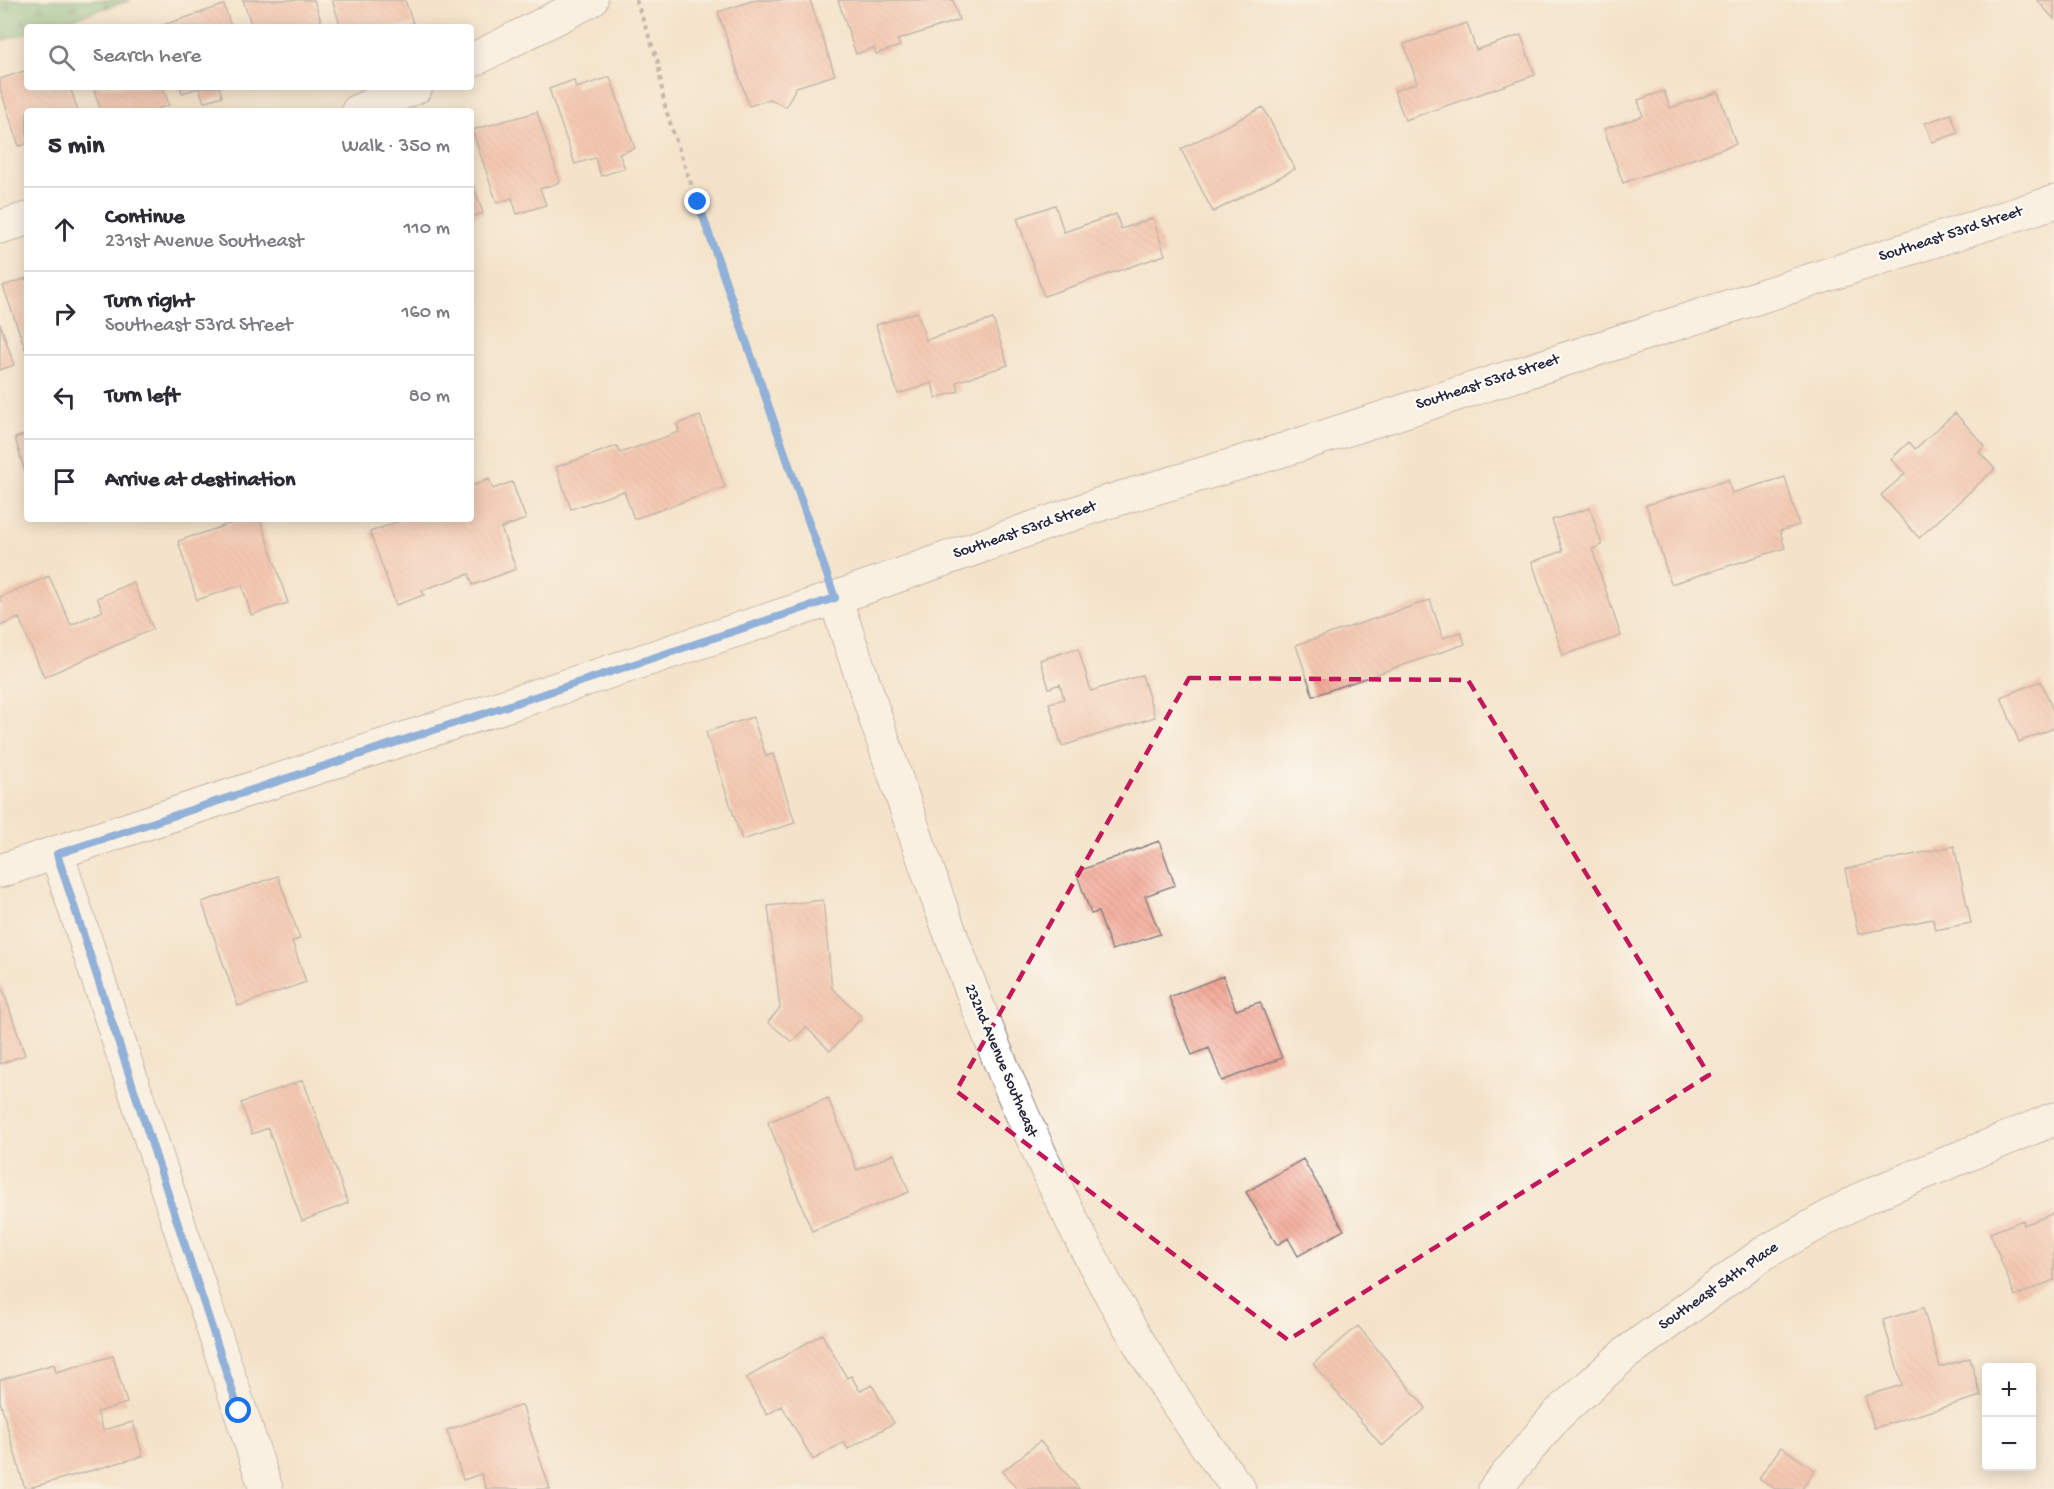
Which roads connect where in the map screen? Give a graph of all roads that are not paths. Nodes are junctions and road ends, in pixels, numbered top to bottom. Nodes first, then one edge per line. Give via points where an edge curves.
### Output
1 (591, 0) edge
2 (474, 59) edge
3 (409, 90) edge
4 (365, 108) edge
5 (2054, 202) edge
6 (24, 220) edge
7 (0, 227) edge
8 (835, 598) junction
9 (57, 854) junction
10 (0, 872) edge
11 (2054, 1119) edge
12 (266, 1489) edge
13 (1239, 1489) edge
14 (1495, 1489) edge

1 - 2 street
3 - 4 street
5 - 8 street, Southeast 53rd Street via 1280,451 1101,504
6 - 7 street
8 - 9 street, Southeast 53rd Street
8 - 13 street, 232nd Avenue Southeast via 970,992 1022,1118 1119,1312 1164,1385
9 - 10 street, Southeast 53rd Street
9 - 12 street
11 - 14 street, Southeast 54th Place via 1865,1197 1764,1253 1625,1354 1557,1415

